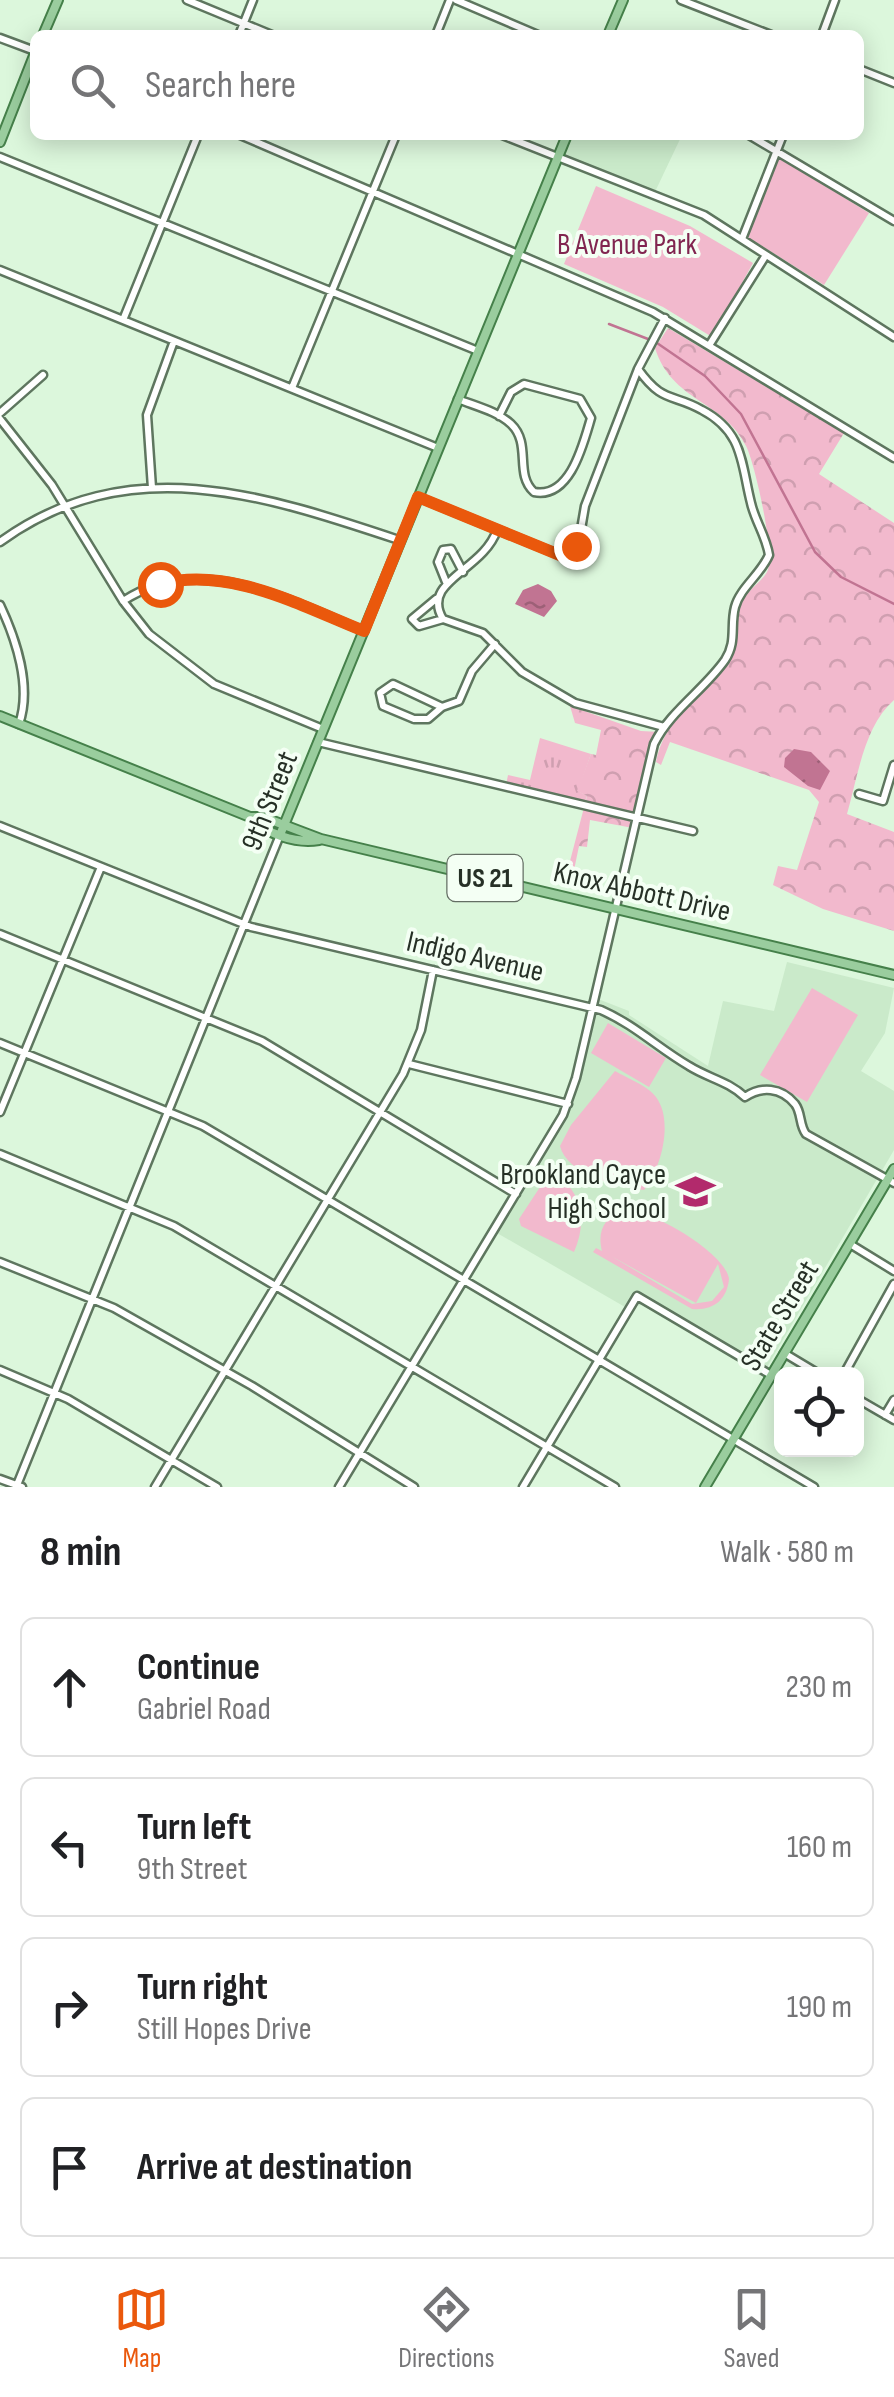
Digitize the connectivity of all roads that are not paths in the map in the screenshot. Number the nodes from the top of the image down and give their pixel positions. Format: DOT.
graph roads {
  1 [pos="58,0"];
  2 [pos="187,0"];
  3 [pos="253,0"];
  4 [pos="453,0"];
  5 [pos="622,0"];
  6 [pos="682,0"];
  7 [pos="835,0"];
  8 [pos="478,4"];
  9 [pos="244,23"];
  10 [pos="45,30"];
  11 [pos="241,30"];
  12 [pos="260,30"];
  13 [pos="438,30"];
  14 [pos="528,30"];
  15 [pos="610,30"];
  16 [pos="758,30"];
  17 [pos="824,30"];
  18 [pos="0,38"];
  19 [pos="30,50"];
  20 [pos="30,65"];
  21 [pos="864,71"];
  22 [pos="894,83"];
  23 [pos="196,140"];
  24 [pos="252,140"];
  25 [pos="394,140"];
  26 [pos="514,140"];
  27 [pos="564,140"];
  28 [pos="760,140"];
  29 [pos="781,140"];
  30 [pos="0,142"];
  31 [pos="778,149"];
  32 [pos="0,157"];
  33 [pos="555,158"];
  34 [pos="372,190"];
  35 [pos="894,222"];
  36 [pos="162,223"];
  37 [pos="742,240"];
  38 [pos="516,254"];
  39 [pos="766,255"];
  40 [pos="0,270"];
  41 [pos="330,292"];
  42 [pos="666,318"];
  43 [pos="123,320"];
  44 [pos="894,337"];
  45 [pos="174,341"];
  46 [pos="710,344"];
  47 [pos="478,351"];
  48 [pos="638,368"];
  49 [pos="43,375"];
  50 [pos="292,388"];
  51 [pos="458,399"];
  52 [pos="0,416"];
  53 [pos="499,416"];
  54 [pos="438,448"];
  55 [pos="894,458"];
  56 [pos="152,488"];
  57 [pos="418,497"];
  58 [pos="68,508"];
  59 [pos="496,530"];
  60 [pos="399,540"];
  61 [pos="0,542"];
  62 [pos="463,572"];
  63 [pos="446,582"];
  64 [pos="437,598"];
  65 [pos="123,601"];
  66 [pos="0,605"];
  67 [pos="443,619"];
  68 [pos="364,631"];
  69 [pos="495,644"];
  70 [pos="442,706"];
  71 [pos="0,716"];
  72 [pos="19,724"];
  73 [pos="664,727"];
  74 [pos="323,729"];
  75 [pos="318,742"];
  76 [pos="894,765"];
  77 [pos="859,794"];
  78 [pos="636,816"];
  79 [pos="250,817"];
  80 [pos="284,824"];
  81 [pos="0,826"];
  82 [pos="693,831"];
  83 [pos="280,834"];
  84 [pos="320,839"];
  85 [pos="101,866"];
  86 [pos="616,909"];
  87 [pos="244,924"];
  88 [pos="0,934"];
  89 [pos="63,960"];
  90 [pos="433,970"];
  91 [pos="894,975"];
  92 [pos="592,1007"];
  93 [pos="205,1018"];
  94 [pos="0,1043"];
  95 [pos="24,1053"];
  96 [pos="408,1064"];
  97 [pos="568,1104"];
  98 [pos="168,1110"];
  99 [pos="0,1112"];
  100 [pos="380,1112"];
  101 [pos="0,1154"];
  102 [pos="894,1169"];
  103 [pos="891,1181"];
  104 [pos="516,1194"];
  105 [pos="328,1199"];
  106 [pos="128,1206"];
  107 [pos="850,1244"];
  108 [pos="0,1262"];
  109 [pos="894,1271"];
  110 [pos="464,1280"];
  111 [pos="894,1284"];
  112 [pos="276,1287"];
  113 [pos="92,1298"];
  114 [pos="784,1353"];
  115 [pos="598,1360"];
  116 [pos="411,1367"];
  117 [pos="807,1367"];
  118 [pos="848,1367"];
  119 [pos="0,1370"];
  120 [pos="226,1372"];
  121 [pos="771,1375"];
  122 [pos="54,1392"];
  123 [pos="894,1400"];
  124 [pos="864,1402"];
  125 [pos="885,1414"];
  126 [pos="894,1420"];
  127 [pos="734,1438"];
  128 [pos="547,1447"];
  129 [pos="359,1454"];
  130 [pos="172,1460"];
  131 [pos="0,1479"];
  132 [pos="20,1486"];
  133 [pos="156,1487"];
  134 [pos="217,1487"];
  135 [pos="339,1487"];
  136 [pos="414,1487"];
  137 [pos="523,1487"];
  138 [pos="615,1487"];
  139 [pos="706,1487"];
  140 [pos="814,1487"];
  1 -- 10 [label="main road"];
  2 -- 9 [label="street"];
  3 -- 9 [label="street"];
  4 -- 8 [label="street"];
  4 -- 13 [label="street"];
  5 -- 15 [label="main road"];
  6 -- 16 [label="street"];
  7 -- 17 [label="street"];
  8 -- 14 [label="street"];
  9 -- 11 [label="street"];
  9 -- 12 [label="street"];
  18 -- 19 [label="street"];
  20 -- 30 [label="main road"];
  21 -- 22 [label="street"];
  23 -- 36 [label="street"];
  24 -- 34 [label="street"];
  25 -- 34 [label="street"];
  26 -- 33 [label="street"];
  27 -- 33 [label="main road, 9th Street"];
  28 -- 31 [label="street"];
  29 -- 31 [label="street"];
  31 -- 35 [label="street"];
  31 -- 37 [label="street"];
  32 -- 36 [label="street"];
  33 -- 37 [label="street"];
  33 -- 38 [label="main road, 9th Street"];
  34 -- 38 [label="street"];
  34 -- 41 [label="street"];
  36 -- 41 [label="street"];
  36 -- 43 [label="street"];
  37 -- 39 [label="street"];
  38 -- 42 [label="street"];
  38 -- 47 [label="main road, 9th Street"];
  39 -- 44 [label="street"];
  39 -- 46 [label="street"];
  40 -- 43 [label="street"];
  41 -- 47 [label="street"];
  41 -- 50 [label="street"];
  42 -- 46 [label="street"];
  42 -- 48 [label="street"];
  43 -- 45 [label="street"];
  45 -- 50 [label="street"];
  45 -- 56 [label="street"];
  46 -- 55 [label="street"];
  47 -- 51 [label="main road, 9th Street"];
  48 -- 59 [label="street"];
  48 -- 73 [label="street"];
  49 -- 52 [label="street"];
  50 -- 54 [label="street"];
  51 -- 53 [label="street"];
  51 -- 54 [label="main road, 9th Street"];
  52 -- 58 [label="street"];
  53 -- 53 [label="street"];
  54 -- 57 [label="main road, 9th Street"];
  56 -- 58 [label="street"];
  56 -- 60 [label="street"];
  57 -- 59 [label="street"];
  57 -- 60 [label="main road, 9th Street"];
  58 -- 61 [label="street"];
  58 -- 65 [label="street"];
  59 -- 62 [label="street"];
  60 -- 68 [label="main road, 9th Street"];
  62 -- 63 [label="street"];
  62 -- 63 [label="street"];
  63 -- 64 [label="street"];
  64 -- 67 [label="street"];
  64 -- 67 [label="street"];
  65 -- 68 [label="street"];
  65 -- 74 [label="street"];
  66 -- 72 [label="street"];
  67 -- 69 [label="street"];
  68 -- 74 [label="main road, 9th Street"];
  69 -- 70 [label="street"];
  69 -- 73 [label="street"];
  70 -- 70 [label="street"];
  71 -- 72 [label="main road, Knox Abbott Drive / US 21"];
  72 -- 79 [label="main road, Knox Abbott Drive / US 21"];
  73 -- 78 [label="street"];
  74 -- 75 [label="main road, 9th Street"];
  75 -- 78 [label="street"];
  75 -- 80 [label="main road, 9th Street"];
  76 -- 77 [label="street"];
  78 -- 82 [label="street"];
  78 -- 86 [label="street"];
  79 -- 80 [label="main road, Knox Abbott Drive / US 21"];
  79 -- 83 [label="main road, Knox Abbott Drive / US 21"];
  80 -- 83 [label="main road, 9th Street"];
  80 -- 84 [label="main road, Knox Abbott Drive / US 21"];
  81 -- 85 [label="street, Indigo Avenue"];
  83 -- 84 [label="main road, Knox Abbott Drive / US 21"];
  83 -- 87 [label="street, 9th Street"];
  84 -- 86 [label="main road, Knox Abbott Drive / US 21"];
  85 -- 87 [label="street, Indigo Avenue"];
  85 -- 89 [label="street"];
  86 -- 91 [label="main road, Knox Abbott Drive / US 21"];
  86 -- 92 [label="street"];
  87 -- 90 [label="street, Indigo Avenue"];
  87 -- 93 [label="street, 9th Street"];
  88 -- 89 [label="street"];
  89 -- 93 [label="street"];
  89 -- 95 [label="street"];
  90 -- 92 [label="street, Indigo Avenue"];
  90 -- 96 [label="street"];
  92 -- 97 [label="street"];
  92 -- 103 [label="street, Indigo Avenue"];
  93 -- 98 [label="street, 9th Street"];
  93 -- 100 [label="street"];
  94 -- 95 [label="street"];
  95 -- 98 [label="street"];
  95 -- 99 [label="street"];
  96 -- 97 [label="street"];
  96 -- 100 [label="street"];
  97 -- 104 [label="street"];
  98 -- 105 [label="street"];
  98 -- 106 [label="street, 9th Street"];
  100 -- 104 [label="street"];
  100 -- 105 [label="street"];
  101 -- 106 [label="street"];
  102 -- 103 [label="main road, State Street"];
  103 -- 107 [label="main road, State Street"];
  104 -- 110 [label="street"];
  105 -- 110 [label="street"];
  105 -- 112 [label="street"];
  106 -- 112 [label="street"];
  106 -- 113 [label="street, 9th Street"];
  107 -- 109 [label="street"];
  107 -- 114 [label="main road, State Street"];
  108 -- 113 [label="street"];
  110 -- 115 [label="street"];
  110 -- 116 [label="street"];
  111 -- 118 [label="street"];
  112 -- 116 [label="street"];
  112 -- 120 [label="street"];
  113 -- 120 [label="street"];
  113 -- 122 [label="street, 9th Street"];
  114 -- 117 [label="street"];
  114 -- 121 [label="main road, State Street"];
  115 -- 121 [label="street"];
  115 -- 127 [label="street"];
  115 -- 128 [label="street"];
  116 -- 128 [label="street"];
  116 -- 129 [label="street"];
  119 -- 122 [label="street"];
  120 -- 129 [label="street"];
  120 -- 130 [label="street"];
  121 -- 127 [label="main road, State Street"];
  122 -- 130 [label="street"];
  122 -- 132 [label="street, 9th Street"];
  123 -- 125 [label="street"];
  124 -- 125 [label="street"];
  125 -- 126 [label="street"];
  127 -- 139 [label="main road, State Street"];
  127 -- 140 [label="street"];
  128 -- 137 [label="street"];
  128 -- 138 [label="street"];
  129 -- 135 [label="street"];
  129 -- 136 [label="street"];
  130 -- 133 [label="street"];
  130 -- 134 [label="street"];
  131 -- 132 [label="street"];
}
